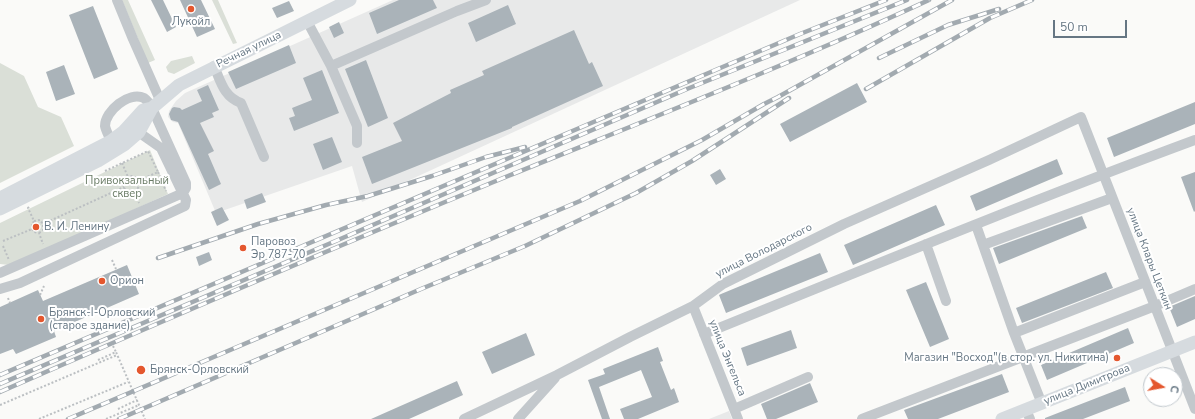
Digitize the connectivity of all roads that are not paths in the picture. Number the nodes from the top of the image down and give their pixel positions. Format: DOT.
graph roads {
  1 [pos="117,0"];
  2 [pos="350,0"];
  3 [pos="486,0"];
  4 [pos="307,21"];
  5 [pos="214,66"];
  6 [pos="331,66"];
  7 [pos="156,104"];
  8 [pos="1081,117"];
  9 [pos="134,129"];
  10 [pos="1195,140"];
  11 [pos="111,141"];
  12 [pos="357,143"];
  13 [pos="264,157"];
  14 [pos="1103,174"];
  15 [pos="183,193"];
  16 [pos="0,198"];
  17 [pos="1112,198"];
  18 [pos="0,209"];
  19 [pos="976,225"];
  20 [pos="926,244"];
  21 [pos="982,245"];
  22 [pos="0,273"];
  23 [pos="1145,282"];
  24 [pos="0,289"];
  25 [pos="1195,289"];
  26 [pos="946,301"];
  27 [pos="693,306"];
  28 [pos="1155,306"];
  29 [pos="1014,333"];
  30 [pos="704,334"];
  31 [pos="1195,342"];
  32 [pos="1172,351"];
  33 [pos="1023,357"];
  34 [pos="557,375"];
  35 [pos="808,377"];
  36 [pos="1192,393"];
  37 [pos="1042,404"];
  38 [pos="1195,408"];
  39 [pos="736,414"];
  40 [pos="1028,414"];
  41 [pos="464,419"];
  42 [pos="518,419"];
  43 [pos="862,419"];
  44 [pos="1002,419"];
  1 -- 7 [label="street"];
  2 -- 4 [label="main road, Речная улица"];
  3 -- 6 [label="street"];
  4 -- 5 [label="main road, Речная улица"];
  4 -- 6 [label="street"];
  5 -- 7 [label="main road, Речная улица"];
  5 -- 13 [label="street"];
  6 -- 12 [label="street"];
  7 -- 9 [label="main road, Речная улица"];
  7 -- 11 [label="street"];
  7 -- 15 [label="street"];
  8 -- 14 [label="street, улица Клары Цеткин"];
  8 -- 27 [label="street, улица Володарского"];
  9 -- 11 [label="main road, Речная улица"];
  9 -- 15 [label="street"];
  9 -- 18 [label="main road, Речная улица"];
  10 -- 14 [label="street"];
  11 -- 16 [label="main road, Речная улица"];
  14 -- 17 [label="street, улица Клары Цеткин"];
  14 -- 19 [label="street"];
  15 -- 22 [label="street"];
  15 -- 24 [label="street"];
  17 -- 21 [label="street"];
  17 -- 23 [label="street, улица Клары Цеткин"];
  19 -- 20 [label="street"];
  19 -- 21 [label="street"];
  20 -- 26 [label="street"];
  20 -- 30 [label="street"];
  21 -- 29 [label="street"];
  23 -- 28 [label="street, улица Клары Цеткин"];
  23 -- 29 [label="street"];
  25 -- 28 [label="street"];
  27 -- 30 [label="street, улица Энгельса"];
  27 -- 34 [label="street, улица Володарского"];
  28 -- 32 [label="street, улица Клары Цеткин"];
  28 -- 33 [label="street"];
  29 -- 33 [label="street"];
  30 -- 39 [label="street, улица Энгельса"];
  31 -- 32 [label="main road, улица Димитрова"];
  32 -- 36 [label="street, улица Клары Цеткин"];
  32 -- 37 [label="main road, улица Димитрова"];
  33 -- 37 [label="street"];
  33 -- 43 [label="street"];
  34 -- 41 [label="street, улица Володарского"];
  34 -- 42 [label="street"];
  35 -- 39 [label="street"];
  36 -- 38 [label="street, улица Клары Цеткин"];
  37 -- 40 [label="main road, улица Димитрова"];
  40 -- 44 [label="main road, улица Димитрова"];
}
